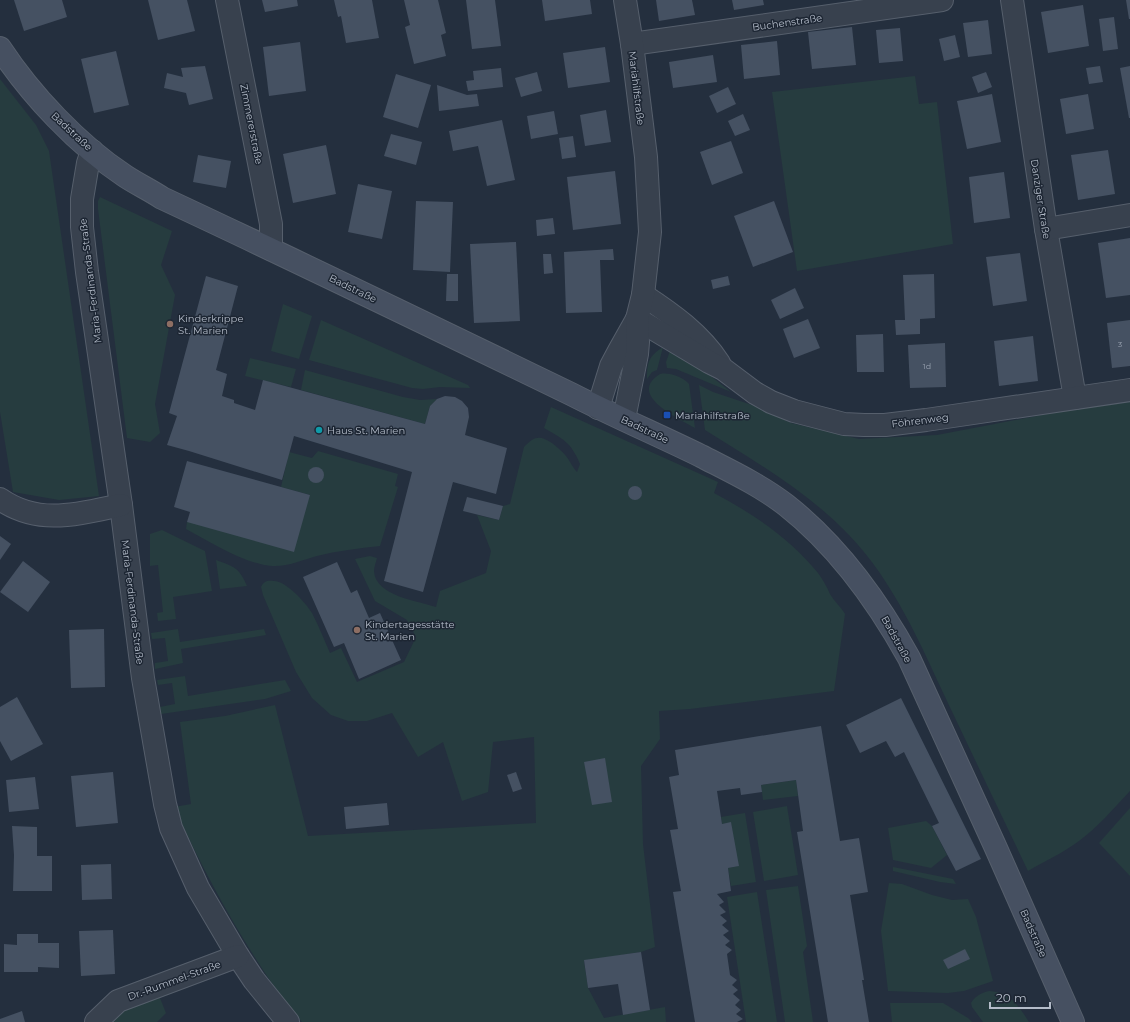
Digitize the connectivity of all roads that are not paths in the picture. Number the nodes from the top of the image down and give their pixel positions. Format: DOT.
graph roads {
  1 [pos="227,0"];
  2 [pos="625,0"];
  3 [pos="942,0"];
  4 [pos="1012,0"];
  5 [pos="632,44"];
  6 [pos="0,48"];
  7 [pos="92,151"];
  8 [pos="1130,215"];
  9 [pos="1046,229"];
  10 [pos="270,249"];
  11 [pos="643,295"];
  12 [pos="638,319"];
  13 [pos="723,368"];
  14 [pos="1130,390"];
  15 [pos="1075,398"];
  16 [pos="598,408"];
  17 [pos="624,419"];
  18 [pos="0,499"];
  19 [pos="121,505"];
  20 [pos="238,956"];
  21 [pos="96,1022"];
  22 [pos="288,1022"];
  23 [pos="1073,1022"];
  1 -- 10 [label="street, Zimmererstraße"];
  2 -- 5 [label="street, Mariahilfstraße"];
  3 -- 5 [label="street, Buchenstraße"];
  4 -- 9 [label="street, Danziger Straße"];
  5 -- 11 [label="street, Mariahilfstraße"];
  6 -- 7 [label="main road, Badstraße"];
  7 -- 10 [label="main road, Badstraße"];
  7 -- 19 [label="street, Maria-Ferdinanda-Straße"];
  8 -- 9 [label="street"];
  9 -- 15 [label="street, Danziger Straße"];
  10 -- 16 [label="main road, Badstraße"];
  11 -- 12 [label="street, Mariahilfstraße"];
  11 -- 13 [label="street, Föhrenweg"];
  12 -- 13 [label="street, Föhrenweg"];
  12 -- 16 [label="street, Mariahilfstraße"];
  12 -- 17 [label="street, Mariahilfstraße"];
  13 -- 15 [label="street, Föhrenweg"];
  14 -- 15 [label="street, Föhrenweg"];
  16 -- 17 [label="main road, Badstraße"];
  17 -- 23 [label="main road, Badstraße"];
  18 -- 19 [label="street"];
  19 -- 20 [label="street, Maria-Ferdinanda-Straße"];
  20 -- 21 [label="street, Dr.-Rummel-Straße"];
  20 -- 22 [label="street, Maria-Ferdinanda-Straße"];
}
